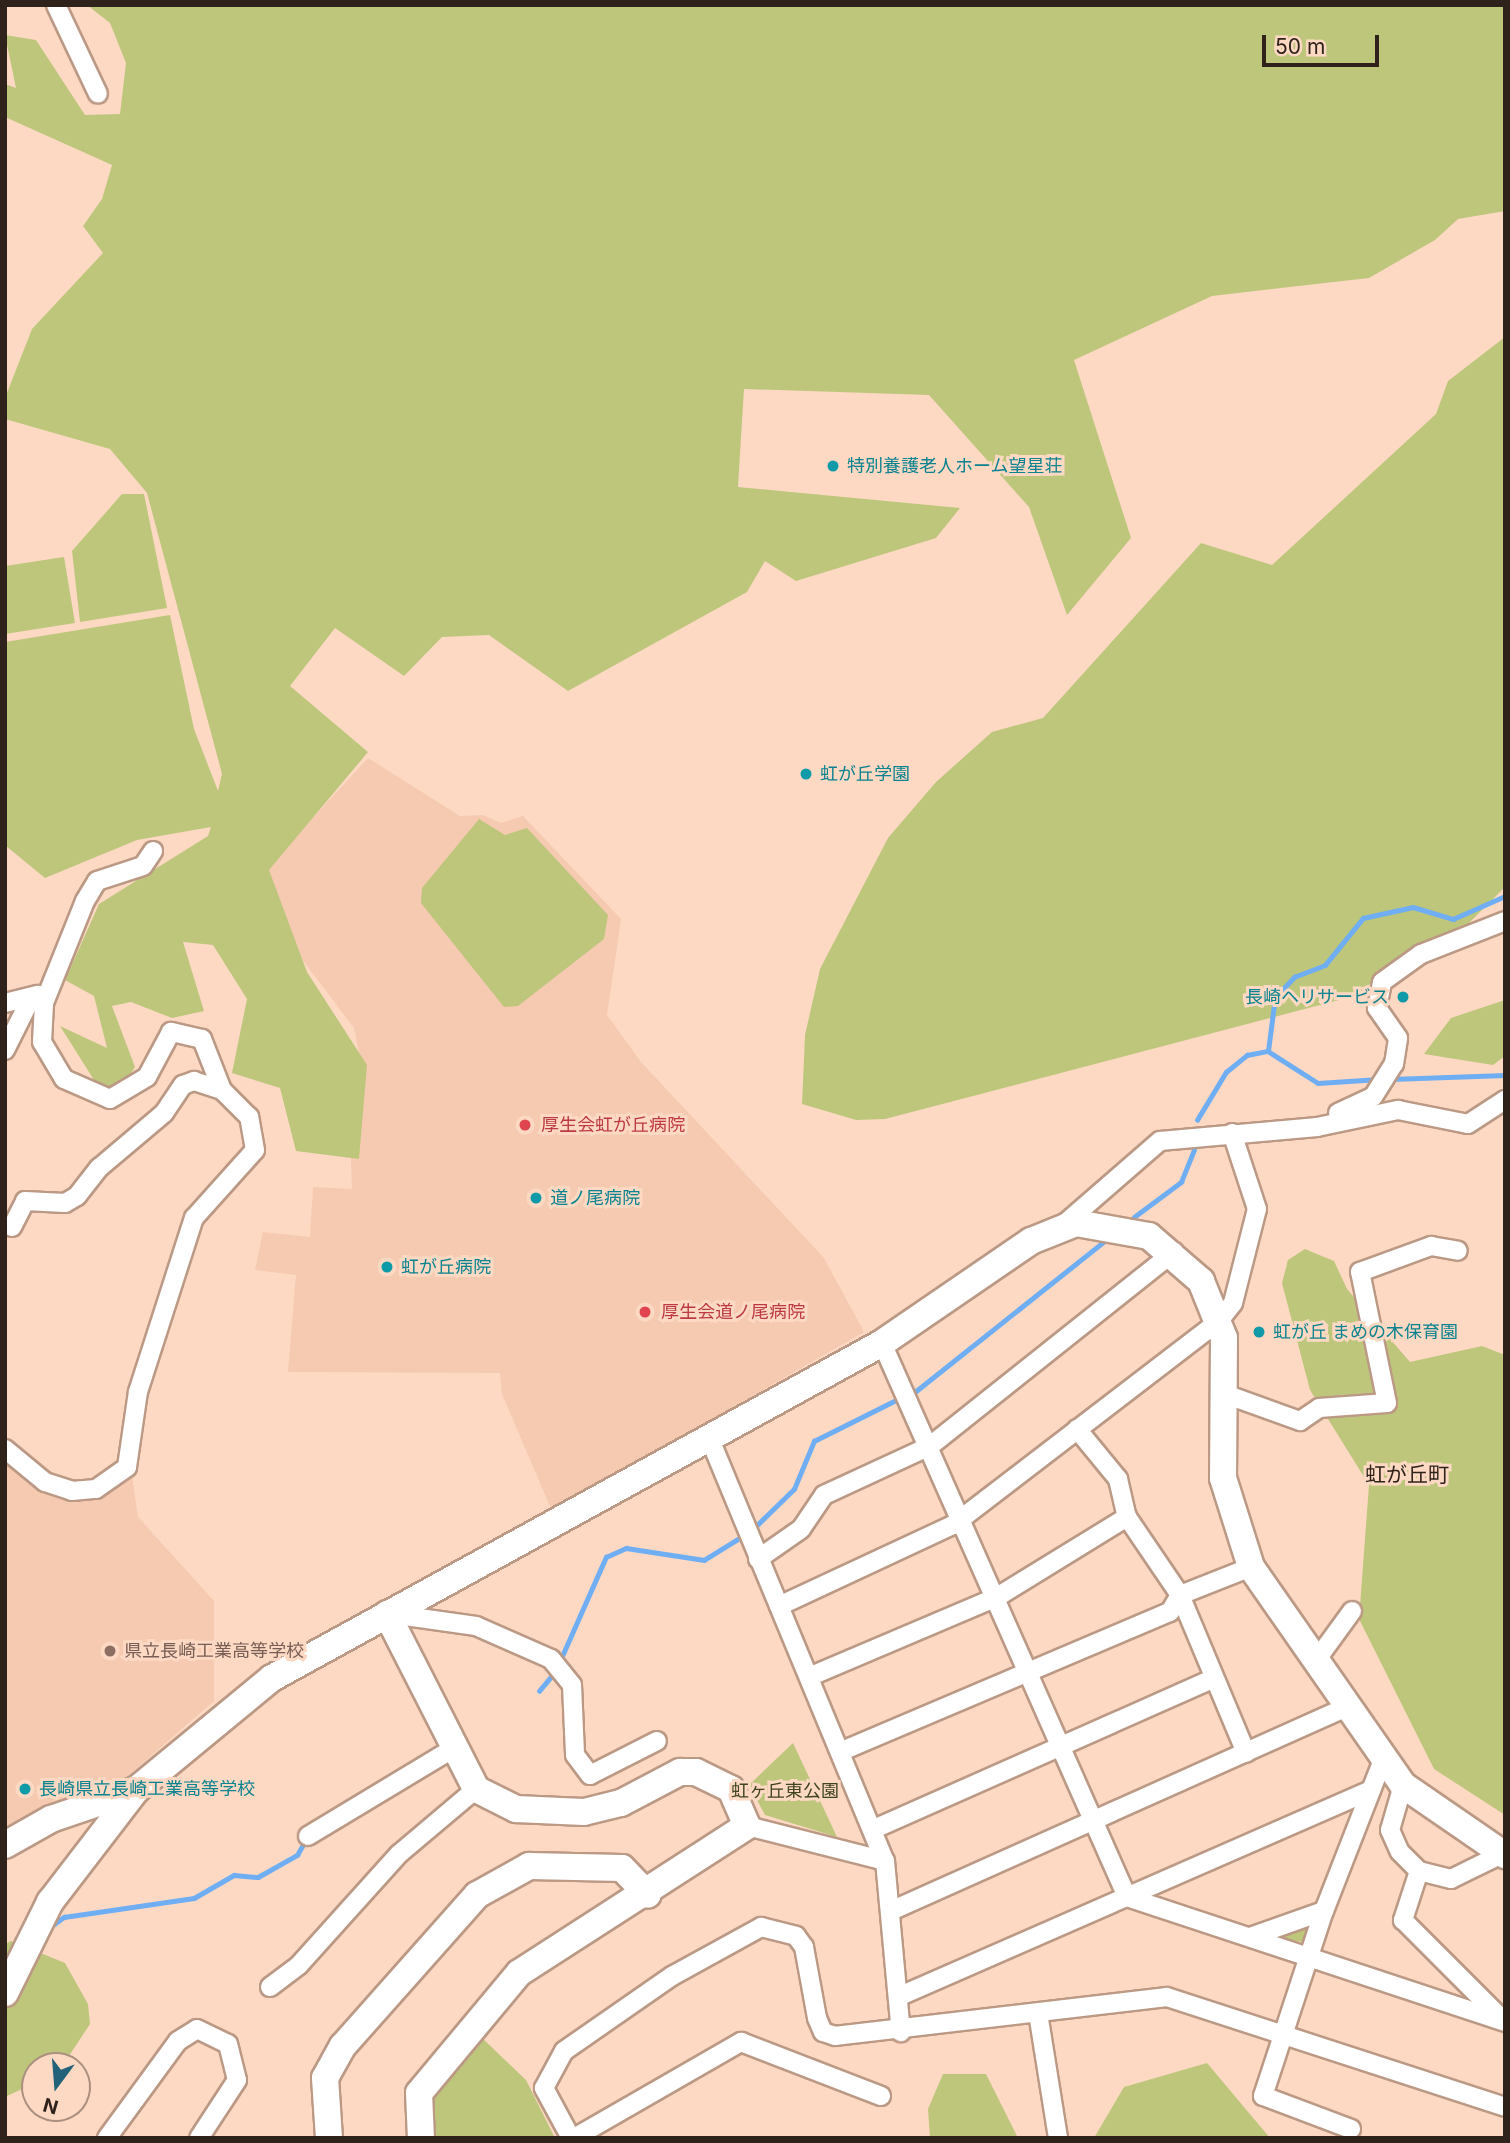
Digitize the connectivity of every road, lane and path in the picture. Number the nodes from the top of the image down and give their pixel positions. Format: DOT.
graph roads {
  1 [pos="56,5"];
  2 [pos="98,94"];
  3 [pos="153,851"];
  4 [pos="1505,921"];
  5 [pos="50,988"];
  6 [pos="29,1002"];
  7 [pos="5,1003"];
  8 [pos="5,1050"];
  9 [pos="222,1090"];
  10 [pos="1505,1100"];
  11 [pos="1317,1127"];
  12 [pos="1233,1133"];
  13 [pos="12,1227"];
  14 [pos="1061,1227"];
  15 [pos="1458,1251"];
  16 [pos="1174,1252"];
  17 [pos="1219,1321"];
  18 [pos="882,1343"];
  19 [pos="1225,1395"];
  20 [pos="1077,1429"];
  21 [pos="709,1437"];
  22 [pos="930,1446"];
  23 [pos="5,1449"];
  24 [pos="963,1517"];
  25 [pos="1127,1517"];
  26 [pos="755,1551"];
  27 [pos="1251,1567"];
  28 [pos="1180,1595"];
  29 [pos="997,1597"];
  30 [pos="779,1606"];
  31 [pos="1352,1611"];
  32 [pos="387,1614"];
  33 [pos="1315,1662"];
  34 [pos="1028,1673"];
  35 [pos="811,1676"];
  36 [pos="1212,1679"];
  37 [pos="1344,1708"];
  38 [pos="657,1741"];
  39 [pos="1057,1745"];
  40 [pos="457,1746"];
  41 [pos="842,1751"];
  42 [pos="1246,1753"];
  43 [pos="1383,1760"];
  44 [pos="1403,1785"];
  45 [pos="475,1789"];
  46 [pos="136,1790"];
  47 [pos="1371,1790"];
  48 [pos="1090,1822"];
  49 [pos="747,1826"];
  50 [pos="874,1829"];
  51 [pos="307,1836"];
  52 [pos="5,1845"];
  53 [pos="1504,1855"];
  54 [pos="885,1861"];
  55 [pos="1419,1871"];
  56 [pos="648,1895"];
  57 [pos="1127,1897"];
  58 [pos="893,1910"];
  59 [pos="1324,1911"];
  60 [pos="1250,1937"];
  61 [pos="1309,1956"];
  62 [pos="270,1987"];
  63 [pos="6,1992"];
  64 [pos="900,1996"];
  65 [pos="1038,2013"];
  66 [pos="1501,2018"];
  67 [pos="901,2032"];
  68 [pos="1285,2033"];
  69 [pos="881,2096"];
  70 [pos="1505,2107"];
  71 [pos="1350,2130"];
  72 [pos="107,2138"];
  73 [pos="199,2138"];
  74 [pos="329,2138"];
  75 [pos="421,2138"];
  76 [pos="572,2138"];
  77 [pos="1058,2138"];
  1 -- 2 [label="street"];
  3 -- 5 [label="street"];
  4 -- 11 [label="street"];
  5 -- 6 [label="street"];
  5 -- 9 [label="street"];
  6 -- 7 [label="street"];
  6 -- 8 [label="street"];
  9 -- 13 [label="street"];
  9 -- 23 [label="street"];
  10 -- 11 [label="street"];
  11 -- 12 [label="street"];
  12 -- 14 [label="street"];
  12 -- 17 [label="street"];
  14 -- 16 [label="street"];
  14 -- 18 [label="street"];
  15 -- 19 [label="street"];
  16 -- 17 [label="street"];
  16 -- 22 [label="street"];
  17 -- 19 [label="street"];
  17 -- 20 [label="street"];
  18 -- 21 [label="street"];
  18 -- 22 [label="street"];
  19 -- 27 [label="street"];
  20 -- 24 [label="street"];
  20 -- 25 [label="street"];
  21 -- 26 [label="street"];
  21 -- 32 [label="street"];
  22 -- 24 [label="street"];
  22 -- 26 [label="street"];
  24 -- 29 [label="street"];
  24 -- 30 [label="street"];
  25 -- 28 [label="street"];
  25 -- 29 [label="street"];
  26 -- 30 [label="street"];
  27 -- 28 [label="street"];
  27 -- 33 [label="street"];
  28 -- 34 [label="street"];
  28 -- 36 [label="street"];
  29 -- 34 [label="street"];
  29 -- 35 [label="street"];
  30 -- 35 [label="street"];
  31 -- 33 [label="street"];
  32 -- 38 [label="street"];
  32 -- 40 [label="street"];
  32 -- 46 [label="street"];
  33 -- 37 [label="street"];
  34 -- 39 [label="street"];
  34 -- 41 [label="street"];
  35 -- 41 [label="street"];
  36 -- 39 [label="street"];
  36 -- 42 [label="street"];
  37 -- 42 [label="street"];
  37 -- 43 [label="street"];
  39 -- 48 [label="street"];
  39 -- 50 [label="street"];
  40 -- 45 [label="street"];
  40 -- 51 [label="street"];
  41 -- 50 [label="street"];
  42 -- 48 [label="street"];
  43 -- 44 [label="street"];
  43 -- 47 [label="street"];
  44 -- 53 [label="street"];
  44 -- 55 [label="street"];
  45 -- 49 [label="street"];
  45 -- 62 [label="street"];
  46 -- 52 [label="street"];
  46 -- 63 [label="street"];
  47 -- 57 [label="street"];
  47 -- 59 [label="street"];
  48 -- 57 [label="street"];
  48 -- 58 [label="street"];
  49 -- 54 [label="street"];
  49 -- 56 [label="street"];
  50 -- 54 [label="street"];
  53 -- 55 [label="street"];
  54 -- 58 [label="street"];
  55 -- 66 [label="street"];
  56 -- 74 [label="street"];
  56 -- 75 [label="street"];
  57 -- 60 [label="street"];
  57 -- 64 [label="street"];
  58 -- 64 [label="street"];
  59 -- 60 [label="street"];
  59 -- 61 [label="street"];
  60 -- 61 [label="street"];
  61 -- 66 [label="street"];
  61 -- 68 [label="street"];
  64 -- 67 [label="street"];
  65 -- 67 [label="street"];
  65 -- 68 [label="street"];
  65 -- 77 [label="street"];
  67 -- 76 [label="street"];
  68 -- 70 [label="street"];
  68 -- 71 [label="street"];
  69 -- 76 [label="street"];
  72 -- 73 [label="street"];
}
